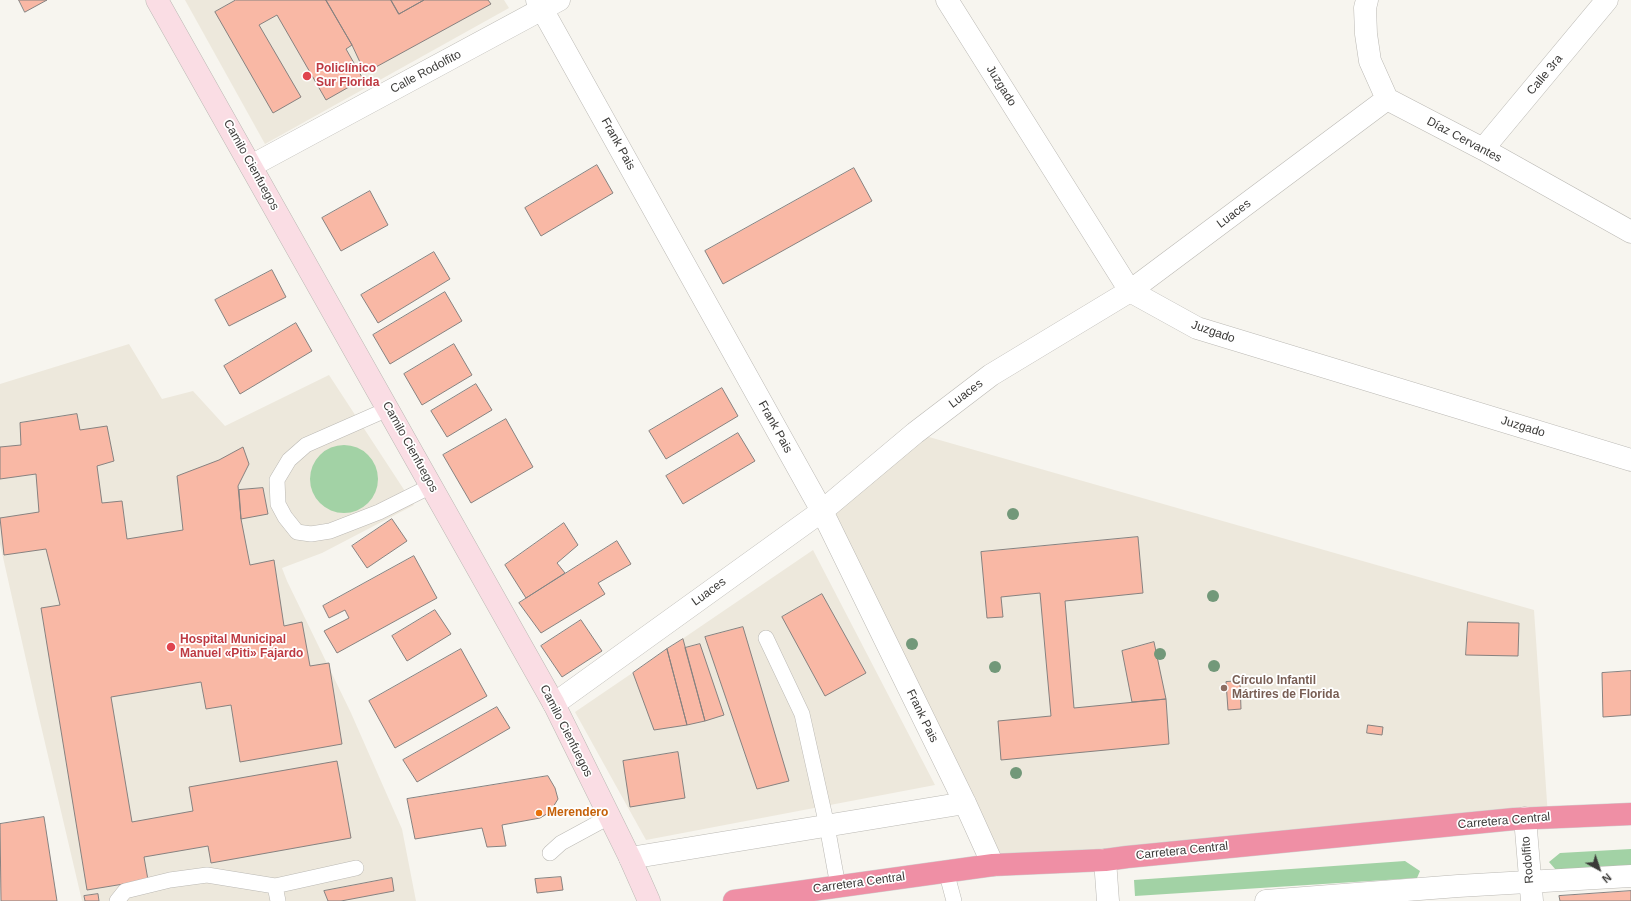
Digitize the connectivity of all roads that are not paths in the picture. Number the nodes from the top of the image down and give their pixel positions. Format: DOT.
graph roads {
  1 [pos="157,0"];
  2 [pos="947,0"];
  3 [pos="1367,0"];
  4 [pos="1607,0"];
  5 [pos="546,3"];
  6 [pos="1387,99"];
  7 [pos="1483,149"];
  8 [pos="251,166"];
  9 [pos="1631,232"];
  10 [pos="1130,292"];
  11 [pos="388,409"];
  12 [pos="1631,460"];
  13 [pos="431,486"];
  14 [pos="822,511"];
  15 [pos="766,638"];
  16 [pos="554,704"];
  17 [pos="965,803"];
  18 [pos="1631,814"];
  19 [pos="609,817"];
  20 [pos="1524,818"];
  21 [pos="828,826"];
  22 [pos="550,853"];
  23 [pos="630,858"];
  24 [pos="1105,860"];
  25 [pos="993,865"];
  26 [pos="356,868"];
  27 [pos="946,871"];
  28 [pos="1631,876"];
  29 [pos="275,886"];
  30 [pos="838,886"];
  31 [pos="1531,892"];
  32 [pos="117,901"];
  33 [pos="278,901"];
  34 [pos="649,901"];
  35 [pos="734,901"];
  36 [pos="954,901"];
  37 [pos="1108,901"];
  38 [pos="1266,901"];
  1 -- 8 [label="street, Camilo Cienfuegos"];
  2 -- 10 [label="street, Juzgado"];
  3 -- 6 [label="street"];
  4 -- 7 [label="street, Calle 3ra"];
  5 -- 8 [label="street, Calle Rodolfito"];
  5 -- 14 [label="street, Frank Pais"];
  6 -- 7 [label="street, Díaz Cervantes"];
  6 -- 10 [label="street, Luaces"];
  7 -- 9 [label="street, Díaz Cervantes"];
  8 -- 11 [label="street, Camilo Cienfuegos"];
  10 -- 12 [label="street, Juzgado"];
  10 -- 14 [label="street, Luaces"];
  11 -- 13 [label="street, Camilo Cienfuegos"];
  11 -- 13 [label="lane"];
  13 -- 16 [label="street, Camilo Cienfuegos"];
  14 -- 16 [label="street, Luaces"];
  14 -- 17 [label="street, Frank Pais"];
  15 -- 21 [label="lane"];
  16 -- 19 [label="street, Camilo Cienfuegos"];
  17 -- 21 [label="street"];
  17 -- 25 [label="street, Frank Pais"];
  18 -- 20 [label="highway, Carretera Central"];
  19 -- 22 [label="lane"];
  19 -- 23 [label="street, Camilo Cienfuegos"];
  20 -- 24 [label="highway, Carretera Central"];
  20 -- 31 [label="street, Rodolfito"];
  21 -- 23 [label="street"];
  21 -- 30 [label="lane"];
  23 -- 34 [label="street, Camilo Cienfuegos"];
  24 -- 25 [label="highway, Carretera Central"];
  24 -- 37 [label="street"];
  25 -- 27 [label="highway, Carretera Central"];
  26 -- 29 [label="lane"];
  27 -- 30 [label="highway, Carretera Central"];
  27 -- 36 [label="lane"];
  28 -- 31 [label="street"];
  29 -- 32 [label="lane"];
  29 -- 33 [label="lane"];
  30 -- 35 [label="highway, Carretera Central"];
  31 -- 38 [label="street"];
}
